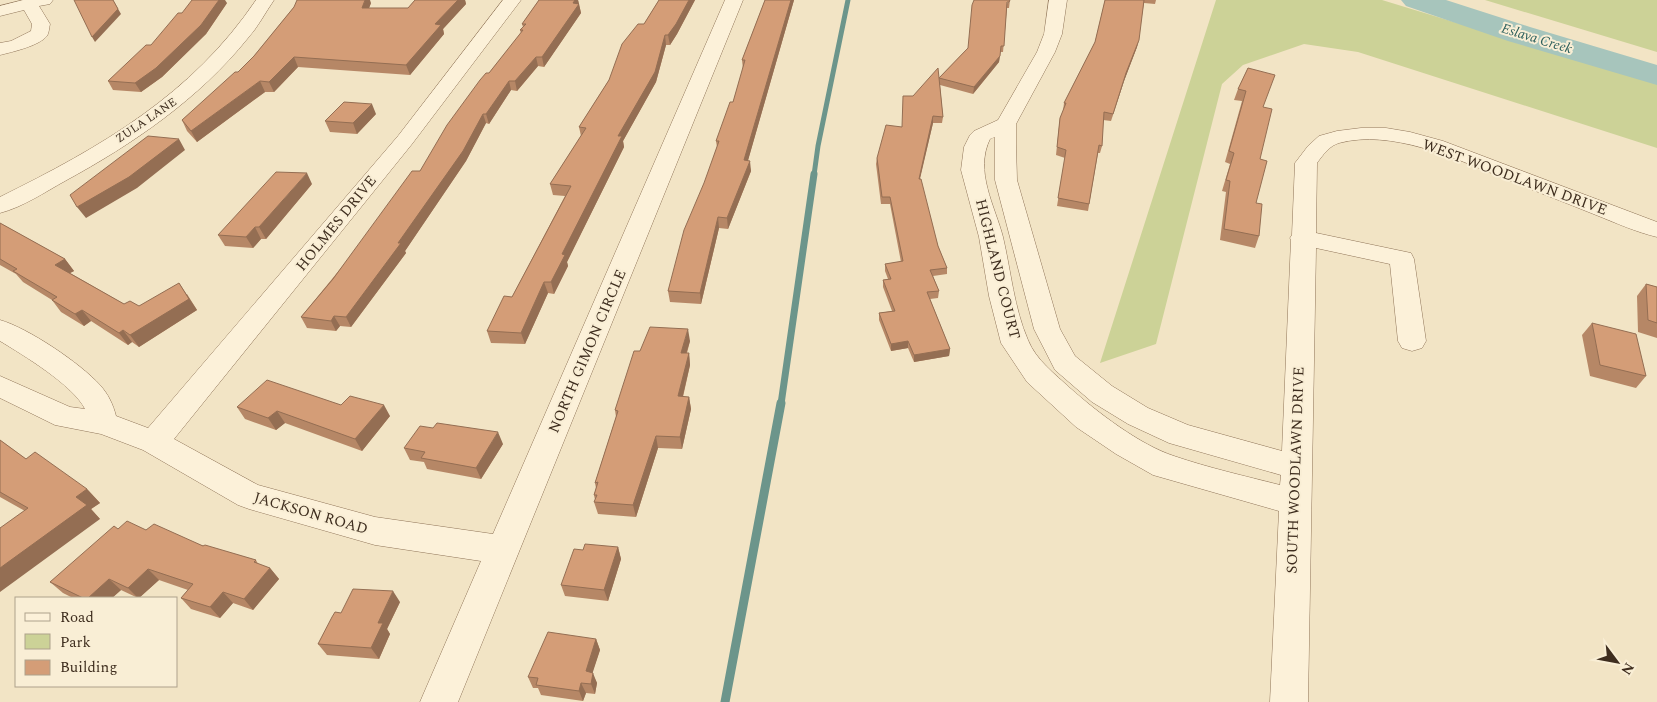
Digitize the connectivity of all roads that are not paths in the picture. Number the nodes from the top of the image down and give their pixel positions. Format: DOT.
graph roads {
  1 [pos="264,0"];
  2 [pos="512,0"];
  3 [pos="734,0"];
  4 [pos="1058,0"];
  5 [pos="36,2"];
  6 [pos="0,11"];
  7 [pos="0,49"];
  8 [pos="1006,124"];
  9 [pos="0,206"];
  10 [pos="1657,230"];
  11 [pos="1302,238"];
  12 [pos="0,329"];
  13 [pos="1412,341"];
  14 [pos="0,386"];
  15 [pos="104,423"];
  16 [pos="154,442"];
  17 [pos="1296,467"];
  18 [pos="1294,502"];
  19 [pos="504,550"];
  20 [pos="439,702"];
  21 [pos="1289,702"];
  1 -- 9 [label="street, ZULA LANE"];
  2 -- 16 [label="street, HOLMES DRIVE"];
  3 -- 19 [label="street, NORTH GIMON CIRCLE"];
  4 -- 8 [label="street, HIGHLAND COURT"];
  5 -- 6 [label="street"];
  5 -- 7 [label="street"];
  8 -- 17 [label="street, HIGHLAND COURT"];
  8 -- 18 [label="street, HIGHLAND COURT"];
  10 -- 11 [label="street, WEST WOODLAWN DRIVE"];
  11 -- 13 [label="street"];
  11 -- 17 [label="street, SOUTH WOODLAWN DRIVE"];
  12 -- 15 [label="street"];
  14 -- 15 [label="street, JACKSON ROAD"];
  15 -- 16 [label="street, JACKSON ROAD"];
  16 -- 19 [label="street, JACKSON ROAD"];
  17 -- 18 [label="street, SOUTH WOODLAWN DRIVE"];
  18 -- 21 [label="street, SOUTH WOODLAWN DRIVE"];
  19 -- 20 [label="street, NORTH GIMON CIRCLE"];
}
